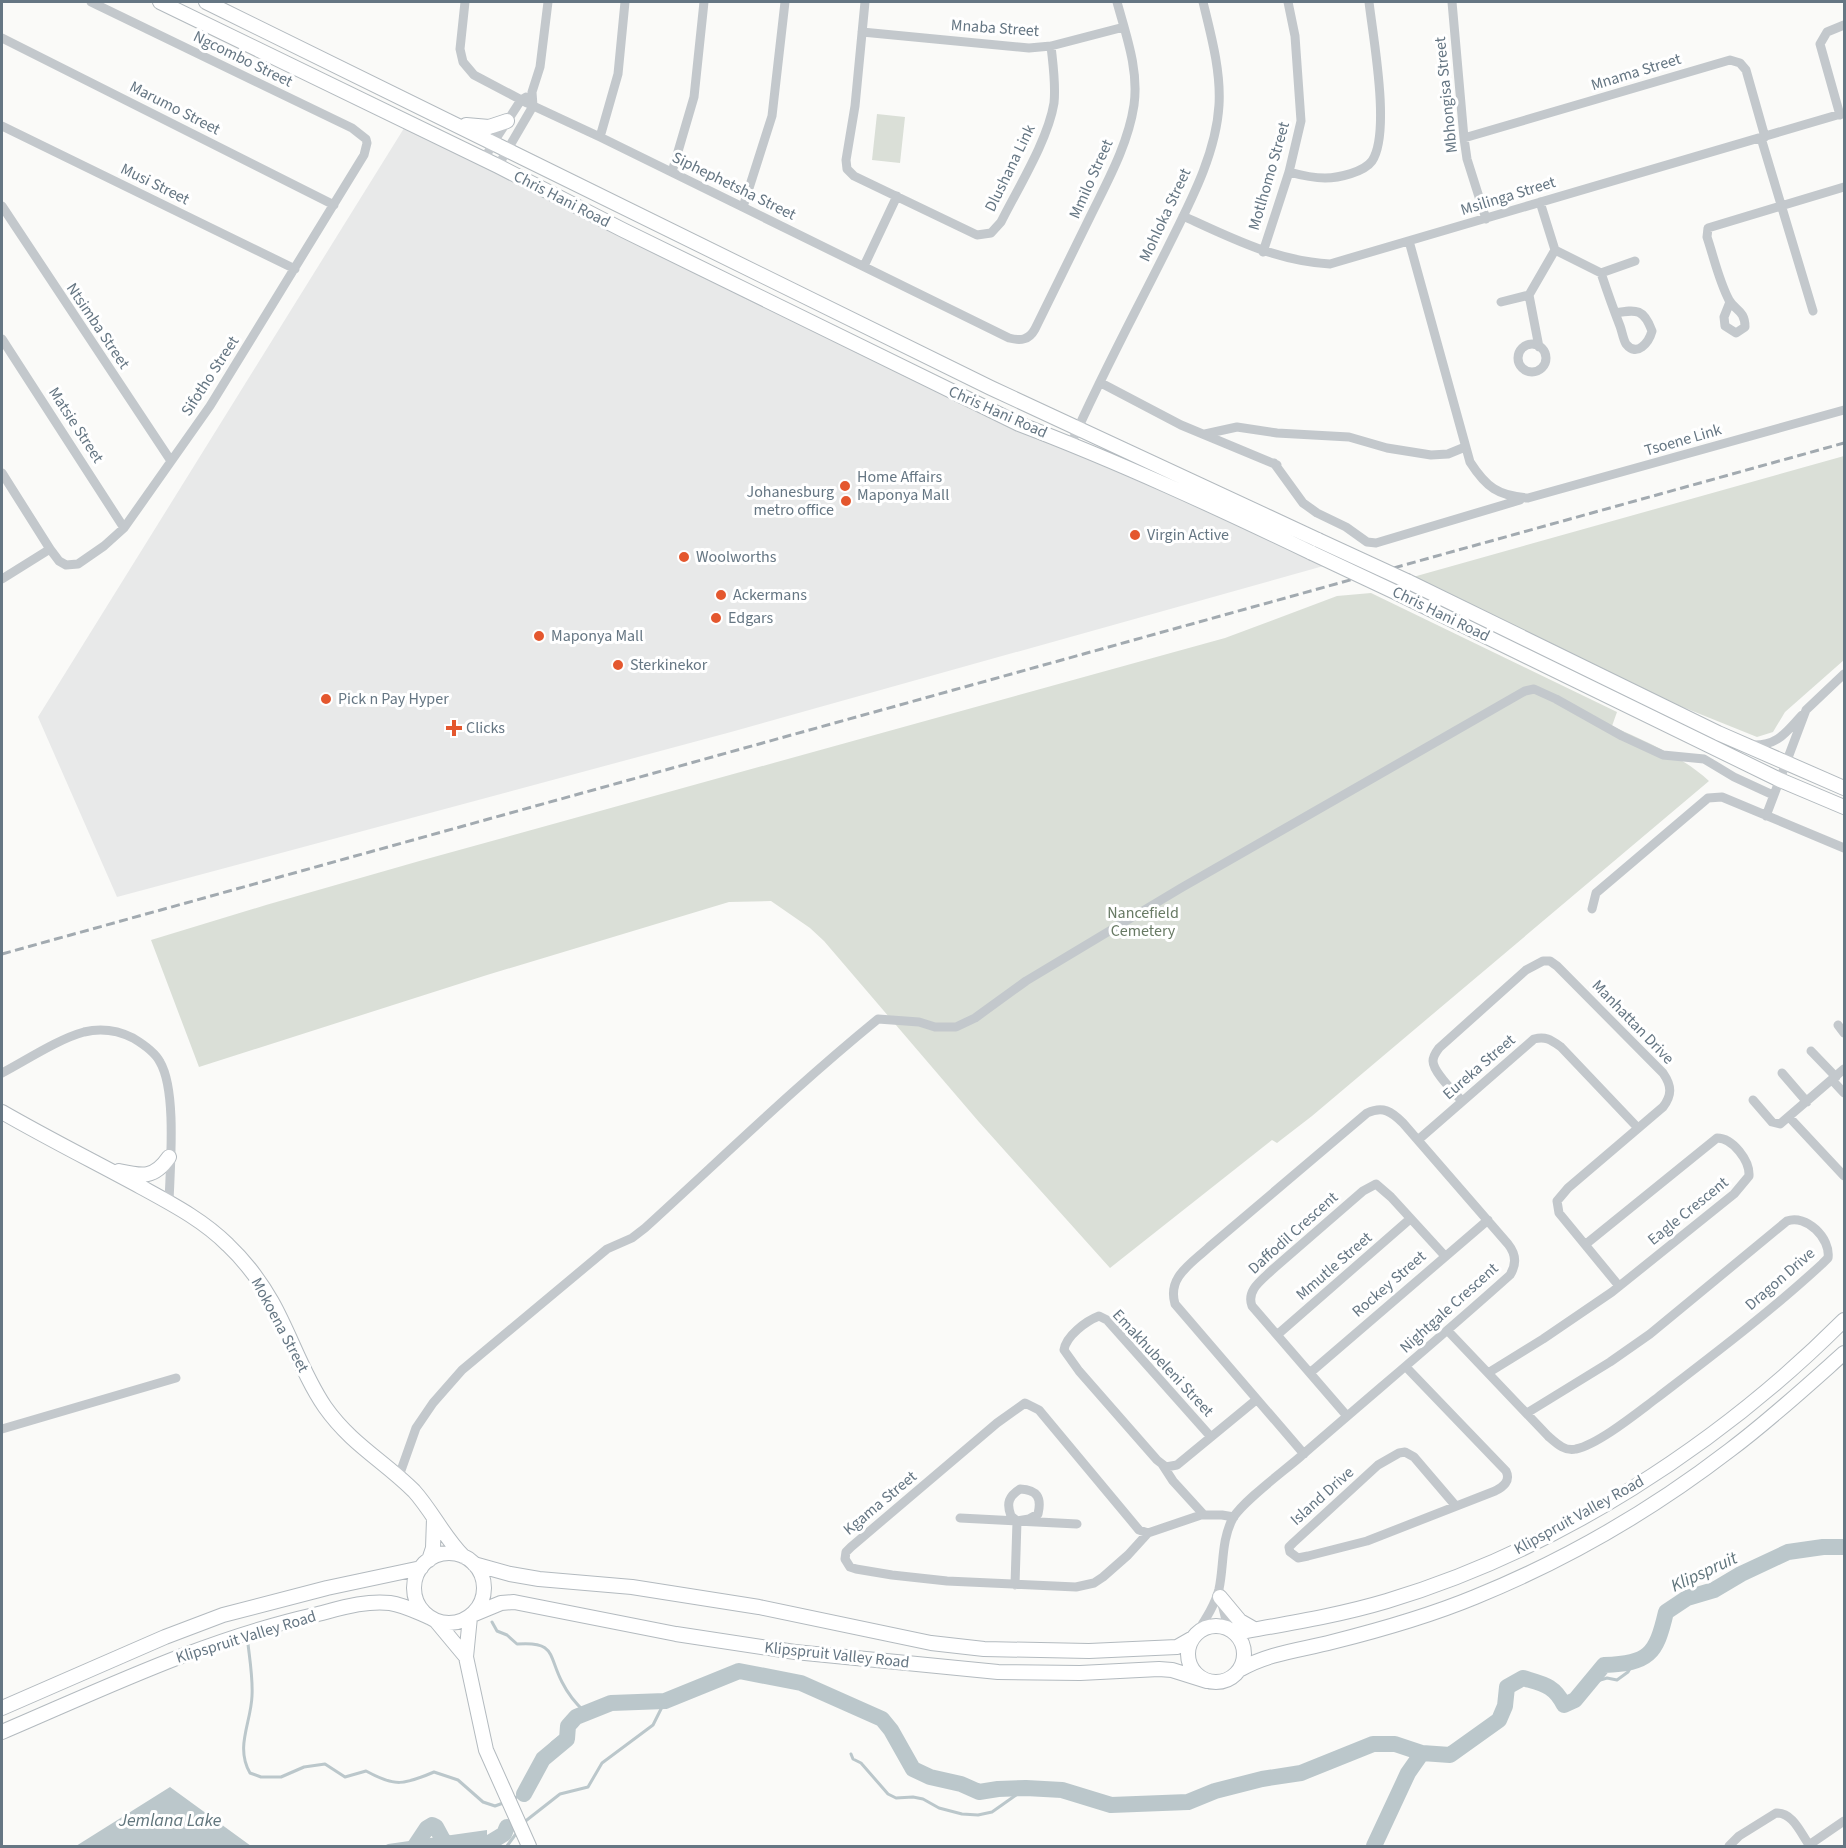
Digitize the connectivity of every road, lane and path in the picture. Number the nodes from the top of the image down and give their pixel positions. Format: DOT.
graph roads {
  1 [pos="91,2"];
  2 [pos="160,2"];
  3 [pos="206,2"];
  4 [pos="465,2"];
  5 [pos="548,2"];
  6 [pos="626,2"];
  7 [pos="704,2"];
  8 [pos="785,2"];
  9 [pos="865,2"];
  10 [pos="1117,2"];
  11 [pos="1206,2"];
  12 [pos="1288,2"];
  13 [pos="1369,2"];
  14 [pos="1452,2"];
  15 [pos="1845,25"];
  16 [pos="1124,27"];
  17 [pos="862,32"];
  18 [pos="2,38"];
  19 [pos="1051,46"];
  20 [pos="532,92"];
  21 [pos="522,100"];
  22 [pos="533,106"];
  23 [pos="1842,114"];
  24 [pos="507,121"];
  25 [pos="452,123"];
  26 [pos="2,126"];
  27 [pos="600,137"];
  28 [pos="1763,137"];
  29 [pos="1464,138"];
  30 [pos="493,143"];
  31 [pos="506,150"];
  32 [pos="364,155"];
  33 [pos="484,160"];
  34 [pos="498,166"];
  35 [pos="672,172"];
  36 [pos="1289,172"];
  37 [pos="1845,187"];
  38 [pos="897,196"];
  39 [pos="1540,202"];
  40 [pos="334,205"];
  41 [pos="2,206"];
  42 [pos="1781,206"];
  43 [pos="743,207"];
  44 [pos="1183,216"];
  45 [pos="1486,219"];
  46 [pos="1409,241"];
  47 [pos="1555,250"];
  48 [pos="1263,252"];
  49 [pos="1635,261"];
  50 [pos="864,266"];
  51 [pos="295,269"];
  52 [pos="1601,273"];
  53 [pos="1529,295"];
  54 [pos="1501,302"];
  55 [pos="1730,302"];
  56 [pos="1813,311"];
  57 [pos="1615,313"];
  58 [pos="1009,338"];
  59 [pos="2,339"];
  60 [pos="1539,347"];
  61 [pos="1101,383"];
  62 [pos="1845,410"];
  63 [pos="1079,428"];
  64 [pos="1205,434"];
  65 [pos="1071,444"];
  66 [pos="1465,447"];
  67 [pos="171,461"];
  68 [pos="3,478"];
  69 [pos="1528,498"];
  70 [pos="124,528"];
  71 [pos="50,549"];
  72 [pos="2,579"];
  73 [pos="1845,674"];
  74 [pos="1806,710"];
  75 [pos="1744,744"];
  76 [pos="1785,763"];
  77 [pos="1779,780"];
  78 [pos="1845,788"];
  79 [pos="1773,795"];
  80 [pos="1845,807"];
  81 [pos="1766,816"];
  82 [pos="1845,848"];
  83 [pos="1592,909"];
  84 [pos="1811,1050"];
  85 [pos="1845,1069"];
  86 [pos="2,1073"];
  87 [pos="1782,1073"];
  88 [pos="1834,1078"];
  89 [pos="1845,1094"];
  90 [pos="1753,1100"];
  91 [pos="1462,1101"];
  92 [pos="1807,1102"];
  93 [pos="2,1112"];
  94 [pos="1789,1117"];
  95 [pos="1638,1128"];
  96 [pos="1418,1140"];
  97 [pos="170,1157"];
  98 [pos="105,1168"];
  99 [pos="1845,1176"];
  100 [pos="169,1203"];
  101 [pos="1410,1219"];
  102 [pos="1488,1220"];
  103 [pos="1586,1244"];
  104 [pos="1444,1256"];
  105 [pos="1619,1286"];
  106 [pos="1845,1320"];
  107 [pos="1448,1331"];
  108 [pos="1277,1335"];
  109 [pos="1845,1353"];
  110 [pos="1406,1367"];
  111 [pos="1311,1372"];
  112 [pos="1488,1373"];
  113 [pos="176,1378"];
  114 [pos="1256,1400"];
  115 [pos="1527,1413"];
  116 [pos="1347,1416"];
  117 [pos="2,1429"];
  118 [pos="1210,1437"];
  119 [pos="1304,1454"];
  120 [pos="1161,1464"];
  121 [pos="399,1476"];
  122 [pos="1455,1505"];
  123 [pos="1204,1515"];
  124 [pos="1234,1517"];
  125 [pos="960,1518"];
  126 [pos="434,1520"];
  127 [pos="1017,1521"];
  128 [pos="1077,1524"];
  129 [pos="1148,1533"];
  130 [pos="469,1560"];
  131 [pos="425,1564"];
  132 [pos="1015,1585"];
  133 [pos="1220,1593"];
  134 [pos="471,1616"];
  135 [pos="433,1619"];
  136 [pos="1254,1629"];
  137 [pos="1231,1630"];
  138 [pos="1194,1636"];
  139 [pos="466,1657"];
  140 [pos="1241,1669"];
  141 [pos="1207,1681"];
  142 [pos="2,1708"];
  143 [pos="2,1732"];
  144 [pos="1845,1821"];
  145 [pos="529,1846"];
  146 [pos="1729,1846"];
  147 [pos="1809,1846"];
  1 -- 32 [label="street, Ngcombo Street"];
  2 -- 33 [label="main road, Chris Hani Road"];
  3 -- 25 [label="main road, Chris Hani Road"];
  4 -- 21 [label="street, Siphephetsha Street"];
  5 -- 20 [label="street"];
  6 -- 27 [label="street"];
  7 -- 35 [label="street"];
  8 -- 43 [label="street"];
  9 -- 17 [label="street, Dlushana Link"];
  10 -- 16 [label="street, Mmilo Street"];
  11 -- 44 [label="street, Mohloka Street"];
  12 -- 36 [label="street, Motlhomo Street"];
  13 -- 36 [label="street"];
  14 -- 29 [label="street, Mbhongisa Street"];
  15 -- 23 [label="street"];
  16 -- 19 [label="street, Mnaba Street"];
  16 -- 58 [label="street, Mmilo Street"];
  17 -- 19 [label="street, Mnaba Street"];
  17 -- 38 [label="street, Dlushana Link"];
  18 -- 40 [label="street, Marumo Street"];
  19 -- 38 [label="street, Dlushana Link"];
  20 -- 21 [label="street"];
  20 -- 22 [label="street"];
  21 -- 22 [label="street, Siphephetsha Street"];
  21 -- 24 [label="street"];
  22 -- 27 [label="street, Siphephetsha Street"];
  22 -- 31 [label="street"];
  23 -- 28 [label="street, Msilinga Street"];
  24 -- 25 [label="main road"];
  24 -- 30 [label="street"];
  25 -- 30 [label="main road, Chris Hani Road"];
  26 -- 51 [label="street, Musi Street"];
  27 -- 35 [label="street, Siphephetsha Street"];
  28 -- 29 [label="street, Mnama Street"];
  28 -- 39 [label="street, Msilinga Street"];
  28 -- 42 [label="street, Mnama Street"];
  29 -- 45 [label="street, Mbhongisa Street"];
  30 -- 31 [label="main road, Chris Hani Road"];
  30 -- 33 [label="street"];
  31 -- 34 [label="street"];
  31 -- 63 [label="main road, Chris Hani Road"];
  32 -- 40 [label="street, Sifotho Street"];
  33 -- 34 [label="main road, Chris Hani Road"];
  34 -- 65 [label="main road, Chris Hani Road"];
  35 -- 43 [label="street, Siphephetsha Street"];
  36 -- 48 [label="street, Motlhomo Street"];
  37 -- 42 [label="street"];
  38 -- 50 [label="street"];
  39 -- 45 [label="street, Msilinga Street"];
  39 -- 47 [label="street"];
  40 -- 51 [label="street, Sifotho Street"];
  41 -- 67 [label="street, Ntsimba Street"];
  42 -- 55 [label="street"];
  42 -- 56 [label="street, Mnama Street"];
  43 -- 50 [label="street, Siphephetsha Street"];
  44 -- 48 [label="street, Msilinga Street"];
  44 -- 61 [label="street, Mohloka Street"];
  45 -- 46 [label="street, Msilinga Street"];
  46 -- 48 [label="street, Msilinga Street"];
  46 -- 66 [label="street"];
  47 -- 52 [label="street"];
  47 -- 53 [label="street"];
  49 -- 52 [label="street"];
  50 -- 58 [label="street, Siphephetsha Street"];
  51 -- 67 [label="street, Sifotho Street"];
  52 -- 57 [label="street"];
  53 -- 54 [label="street"];
  53 -- 60 [label="street"];
  57 -- 57 [label="street"];
  59 -- 70 [label="street, Matsie Street"];
  61 -- 63 [label="street, Mohloka Street"];
  61 -- 64 [label="street"];
  62 -- 69 [label="street, Tsoene Link"];
  63 -- 65 [label="street, Mohloka Street"];
  63 -- 75 [label="main road, Chris Hani Road, bridge"];
  64 -- 66 [label="street"];
  64 -- 69 [label="street, Tsoene Link"];
  65 -- 77 [label="main road, Chris Hani Road, bridge"];
  66 -- 69 [label="street, Tsoene Link"];
  67 -- 70 [label="street, Sifotho Street"];
  68 -- 71 [label="street"];
  70 -- 71 [label="street, Sifotho Street"];
  71 -- 72 [label="street"];
  73 -- 74 [label="street"];
  74 -- 75 [label="street"];
  74 -- 76 [label="street"];
  75 -- 76 [label="main road, Chris Hani Road"];
  76 -- 77 [label="street"];
  76 -- 78 [label="main road, Chris Hani Road"];
  77 -- 79 [label="street"];
  77 -- 80 [label="main road, Chris Hani Road"];
  79 -- 81 [label="street"];
  79 -- 121 [label="street"];
  81 -- 82 [label="street"];
  81 -- 83 [label="street"];
  84 -- 88 [label="street"];
  85 -- 88 [label="street"];
  86 -- 97 [label="street"];
  87 -- 92 [label="street"];
  88 -- 89 [label="street"];
  88 -- 92 [label="street"];
  90 -- 94 [label="street"];
  91 -- 95 [label="street, Eureka Street"];
  91 -- 95 [label="street, Manhattan Drive"];
  91 -- 96 [label="street, Eureka Street"];
  92 -- 94 [label="street"];
  93 -- 98 [label="main road, Mokoena Street"];
  94 -- 99 [label="street"];
  95 -- 103 [label="street, Manhattan Drive"];
  96 -- 102 [label="street, Nightgale Crescent"];
  96 -- 114 [label="street, Nightgale Crescent"];
  97 -- 98 [label="main road"];
  97 -- 100 [label="street"];
  98 -- 100 [label="main road, Mokoena Street"];
  100 -- 121 [label="main road, Mokoena Street"];
  101 -- 104 [label="street, Daffodil Crescent"];
  101 -- 108 [label="street, Mmutle Street"];
  101 -- 108 [label="street, Daffodil Crescent"];
  102 -- 104 [label="street, Rockey Street"];
  102 -- 107 [label="street, Nightgale Crescent"];
  103 -- 105 [label="street, Manhattan Drive"];
  103 -- 105 [label="street, Eagle Crescent"];
  104 -- 111 [label="street, Rockey Street"];
  105 -- 112 [label="street, Eagle Crescent"];
  106 -- 136 [label="main road, Klipspruit Valley Road"];
  107 -- 110 [label="street, Nightgale Crescent"];
  107 -- 112 [label="street, Dragon Drive"];
  108 -- 111 [label="street, Daffodil Crescent"];
  109 -- 140 [label="main road, Klipspruit Valley Road"];
  110 -- 116 [label="street, Nightgale Crescent"];
  110 -- 122 [label="street, Island Drive"];
  111 -- 116 [label="street, Daffodil Crescent"];
  112 -- 115 [label="street, Dragon Drive"];
  113 -- 117 [label="street"];
  114 -- 118 [label="street, Emakhubeleni Street"];
  114 -- 119 [label="street, Nightgale Crescent"];
  115 -- 115 [label="street, Dragon Drive"];
  116 -- 119 [label="street, Nightgale Crescent"];
  118 -- 120 [label="street, Emakhubeleni Street"];
  118 -- 120 [label="street, Emakhubeleni Street"];
  119 -- 124 [label="street"];
  120 -- 123 [label="street"];
  121 -- 126 [label="main road, Mokoena Street"];
  122 -- 122 [label="street, Island Drive"];
  123 -- 124 [label="street, Kgama Street"];
  123 -- 129 [label="street, Kgama Street"];
  124 -- 133 [label="street"];
  125 -- 127 [label="street"];
  126 -- 130 [label="main road, Mokoena Street"];
  126 -- 131 [label="main road"];
  127 -- 128 [label="street"];
  127 -- 132 [label="street"];
  129 -- 132 [label="street, Kgama Street"];
  129 -- 132 [label="street, Kgama Street"];
  130 -- 131 [label="main road"];
  130 -- 134 [label="main road"];
  130 -- 138 [label="main road, Klipspruit Valley Road"];
  131 -- 135 [label="main road"];
  131 -- 142 [label="main road, Klipspruit Valley Road"];
  133 -- 136 [label="main road"];
  133 -- 137 [label="street"];
  133 -- 138 [label="street"];
  134 -- 135 [label="main road"];
  134 -- 139 [label="main road"];
  134 -- 141 [label="main road, Klipspruit Valley Road"];
  135 -- 139 [label="main road"];
  135 -- 143 [label="main road, Klipspruit Valley Road"];
  136 -- 137 [label="main road, Klipspruit Valley Road"];
  137 -- 138 [label="main road"];
  137 -- 140 [label="main road"];
  138 -- 141 [label="main road"];
  139 -- 145 [label="main road"];
  140 -- 141 [label="main road"];
  144 -- 147 [label="street"];
  146 -- 147 [label="street"];
}
